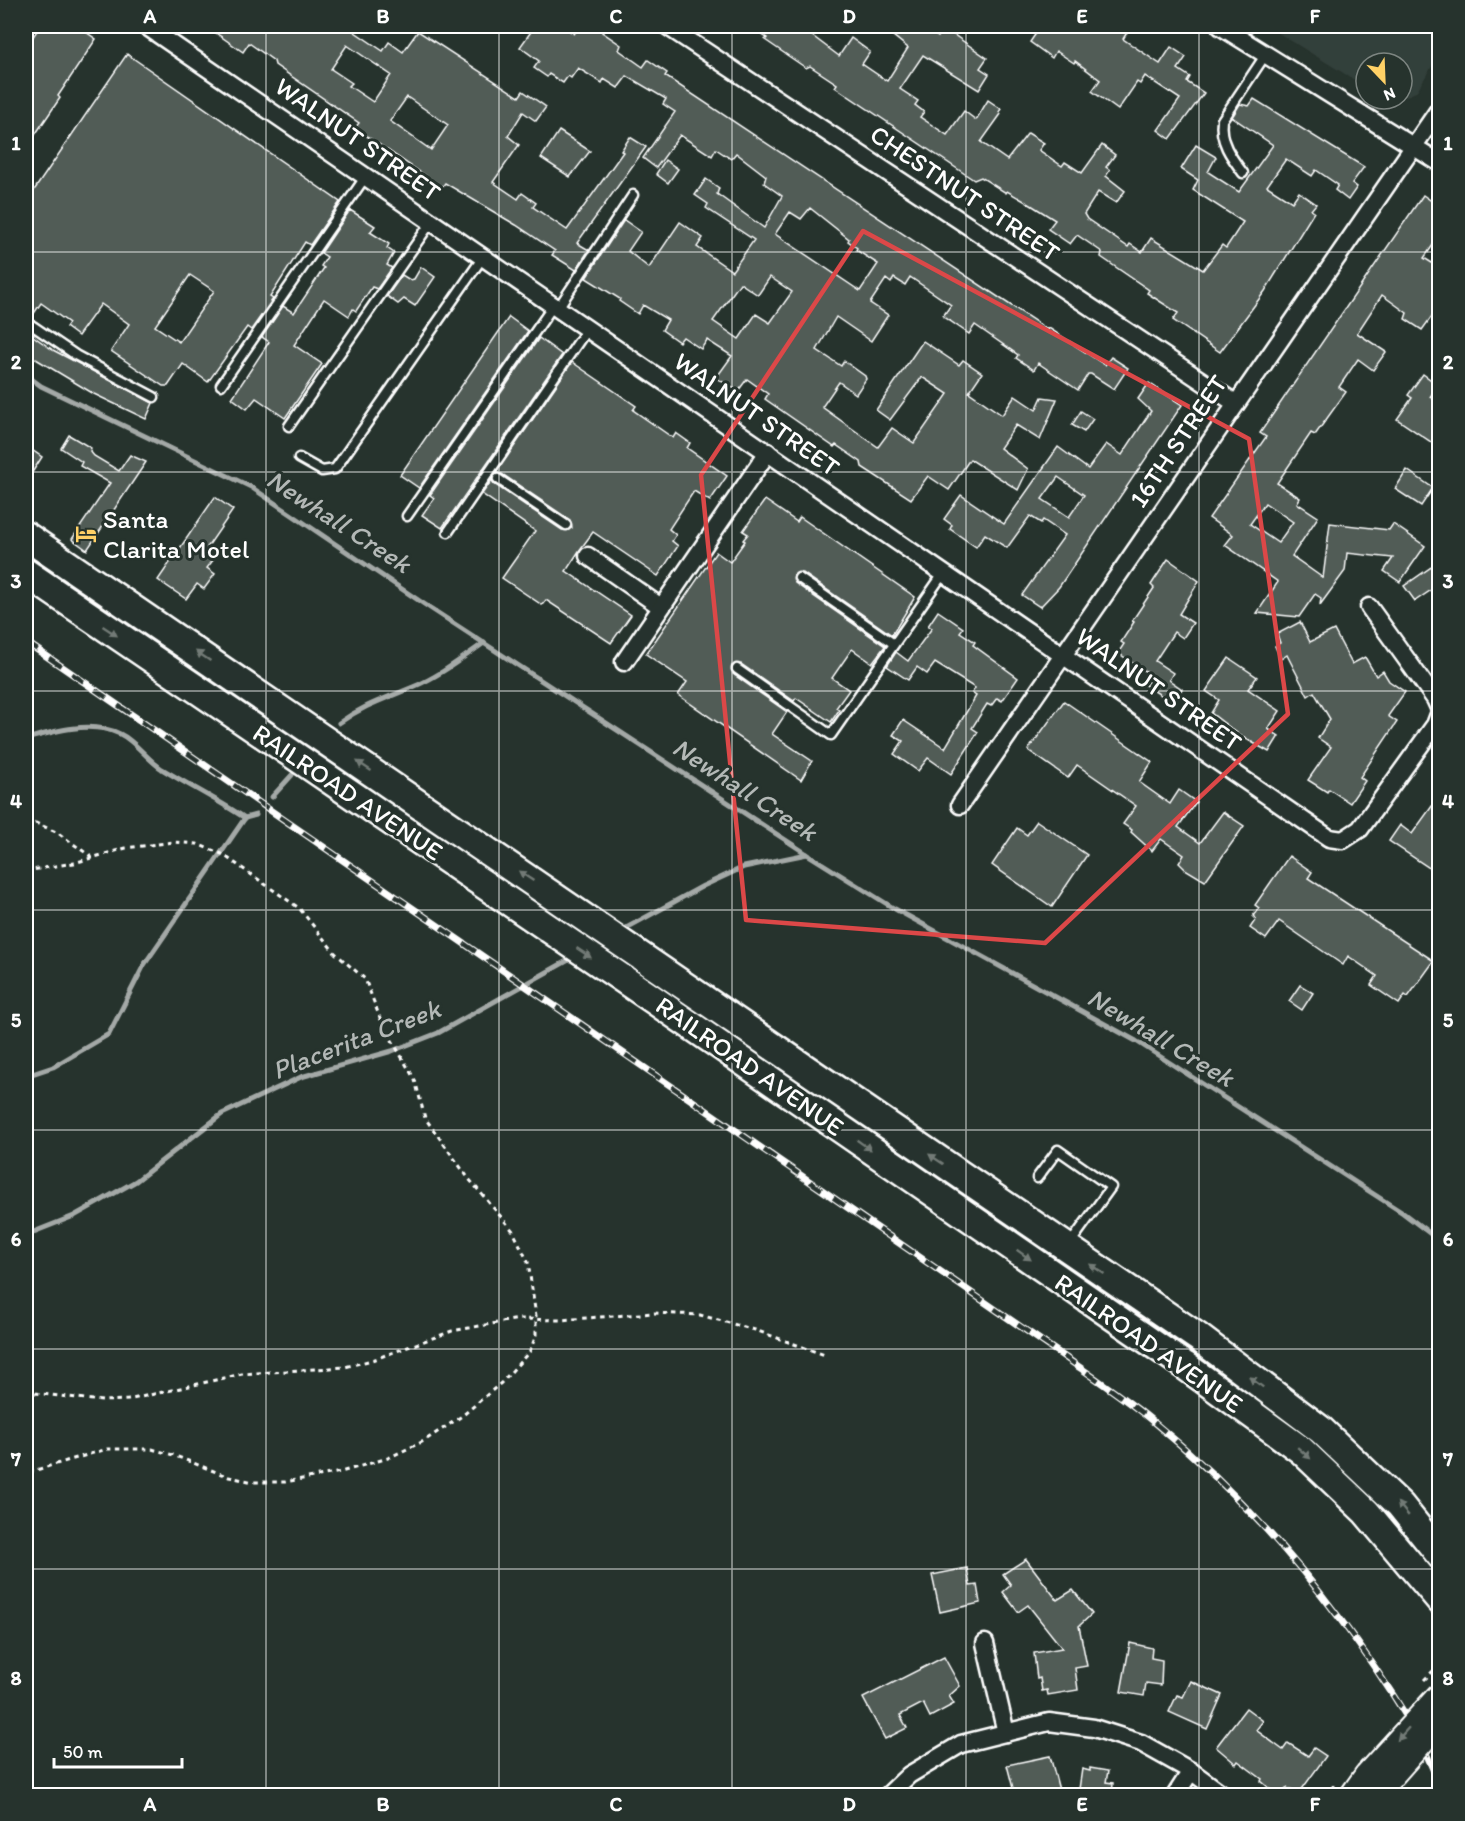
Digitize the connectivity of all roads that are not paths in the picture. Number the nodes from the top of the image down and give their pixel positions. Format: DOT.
graph roads {
  1 [pos="146,26"];
  2 [pos="667,26"];
  3 [pos="1220,26"];
  4 [pos="1266,54"];
  5 [pos="1440,108"];
  6 [pos="1413,145"];
  7 [pos="1440,163"];
  8 [pos="1242,173"];
  9 [pos="366,176"];
  10 [pos="633,195"];
  11 [pos="432,221"];
  12 [pos="483,257"];
  13 [pos="556,307"];
  14 [pos="33,326"];
  15 [pos="588,328"];
  16 [pos="221,385"];
  17 [pos="154,397"];
  18 [pos="1235,402"];
  19 [pos="289,426"];
  20 [pos="768,452"];
  21 [pos="299,458"];
  22 [pos="498,479"];
  23 [pos="407,516"];
  24 [pos="566,525"];
  25 [pos="447,532"];
  26 [pos="26,536"];
  27 [pos="26,556"];
  28 [pos="588,556"];
  29 [pos="26,573"];
  30 [pos="943,574"];
  31 [pos="799,578"];
  32 [pos="102,587"];
  33 [pos="661,607"];
  34 [pos="1369,607"];
  35 [pos="894,644"];
  36 [pos="1064,654"];
  37 [pos="624,662"];
  38 [pos="737,669"];
  39 [pos="1438,704"];
  40 [pos="960,805"];
  41 [pos="1037,1178"];
  42 [pos="1067,1248"];
  43 [pos="1440,1555"];
  44 [pos="1440,1600"];
  45 [pos="985,1643"];
  46 [pos="1440,1695"];
  47 [pos="1440,1721"];
  48 [pos="1006,1733"];
  49 [pos="1191,1772"];
  50 [pos="1373,1787"];
  51 [pos="887,1796"];
  52 [pos="1175,1796"];
  53 [pos="1225,1796"];
  54 [pos="1352,1796"];
  1 -- 9 [label="street, WALNUT STREET"];
  2 -- 18 [label="street, CHESTNUT STREET"];
  3 -- 4 [label="street"];
  4 -- 6 [label="street"];
  4 -- 8 [label="lane"];
  5 -- 6 [label="street, 16TH STREET"];
  6 -- 7 [label="street"];
  6 -- 18 [label="street, 16TH STREET"];
  9 -- 11 [label="street, WALNUT STREET"];
  9 -- 16 [label="lane"];
  10 -- 13 [label="lane"];
  11 -- 12 [label="street, WALNUT STREET"];
  11 -- 19 [label="lane"];
  12 -- 13 [label="street, WALNUT STREET"];
  12 -- 21 [label="lane"];
  13 -- 15 [label="street, WALNUT STREET"];
  13 -- 23 [label="lane"];
  14 -- 17 [label="lane"];
  15 -- 20 [label="street, WALNUT STREET"];
  15 -- 25 [label="lane"];
  18 -- 36 [label="street, 16TH STREET"];
  20 -- 30 [label="street, WALNUT STREET"];
  20 -- 33 [label="street"];
  22 -- 24 [label="lane"];
  26 -- 32 [label="main road, RAILROAD AVENUE"];
  27 -- 32 [label="main road"];
  28 -- 33 [label="street"];
  29 -- 44 [label="main road, RAILROAD AVENUE, one-way"];
  30 -- 35 [label="lane"];
  30 -- 36 [label="street, WALNUT STREET"];
  31 -- 35 [label="lane"];
  42 -- 32 [label="main road, RAILROAD AVENUE, one-way"];
  33 -- 37 [label="street"];
  34 -- 39 [label="street"];
  35 -- 38 [label="lane"];
  36 -- 39 [label="street, WALNUT STREET"];
  36 -- 40 [label="street, 16TH STREET"];
  41 -- 42 [label="lane"];
  43 -- 42 [label="main road, RAILROAD AVENUE, one-way"];
  45 -- 48 [label="street"];
  46 -- 50 [label="main road, one-way, bridge"];
  47 -- 50 [label="main road, bridge"];
  48 -- 49 [label="street"];
  48 -- 51 [label="street"];
  49 -- 52 [label="street"];
  49 -- 53 [label="street"];
  50 -- 54 [label="main road"];
}
